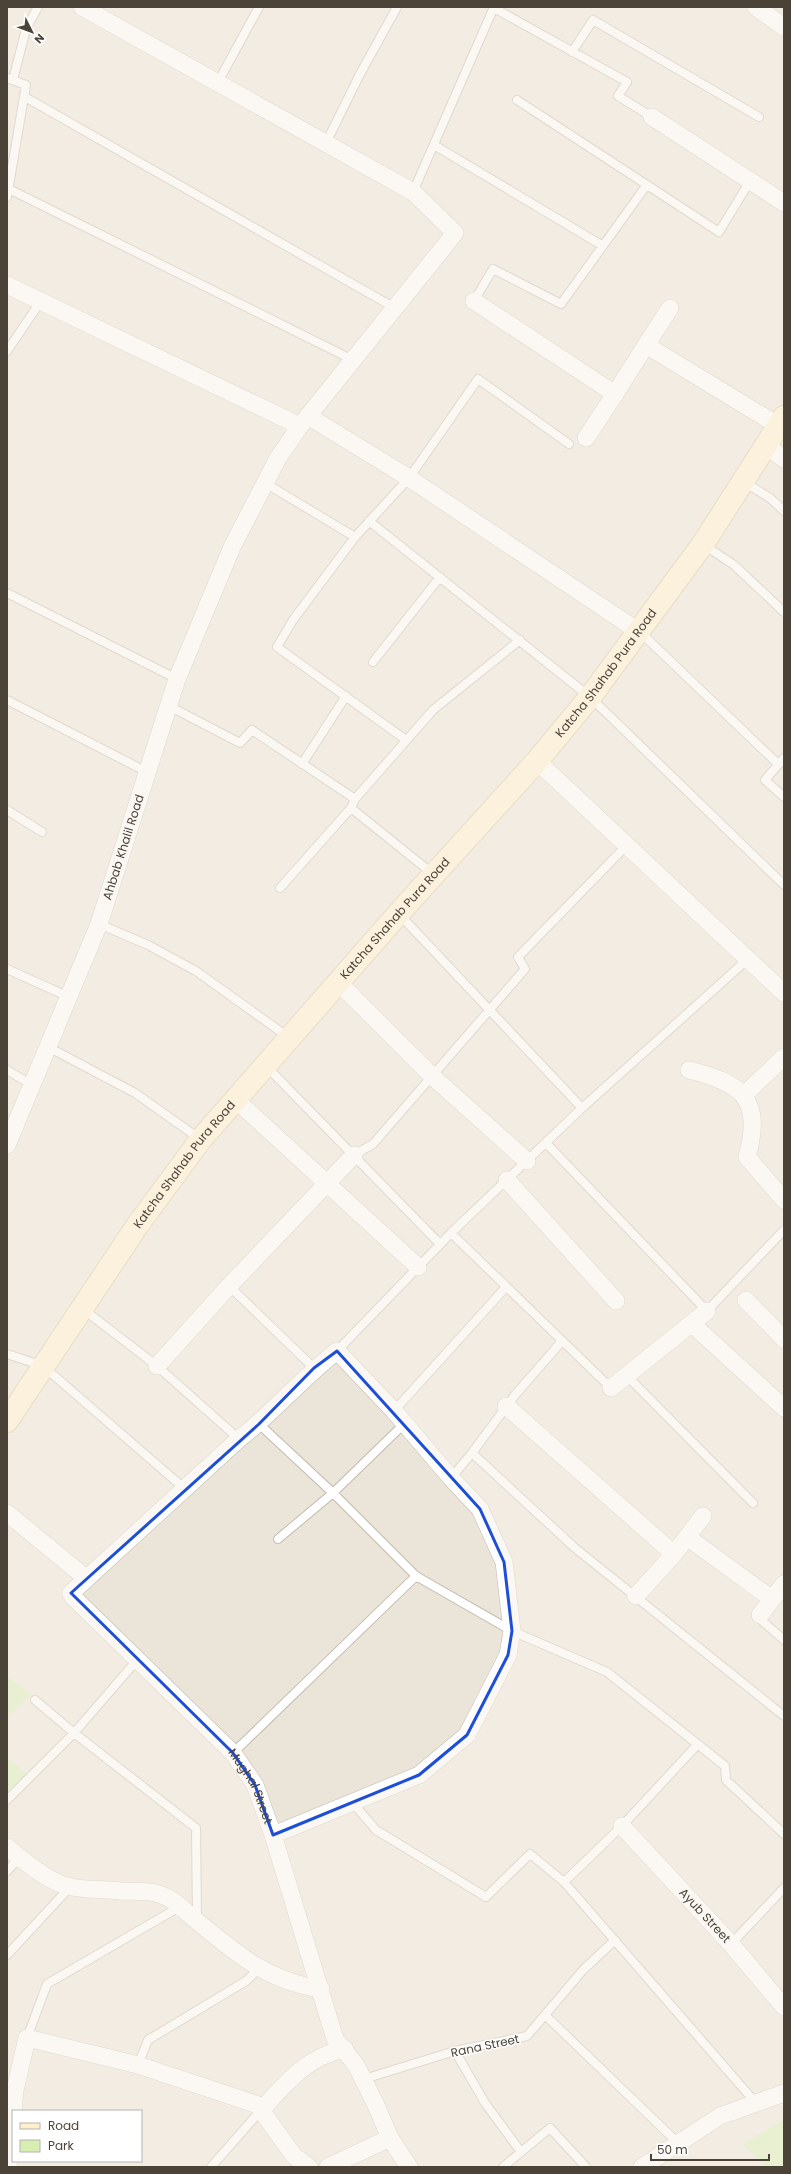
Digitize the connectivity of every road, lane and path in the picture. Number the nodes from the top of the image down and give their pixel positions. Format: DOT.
graph roads {
  1 [pos="38,7"];
  2 [pos="82,7"];
  3 [pos="259,7"];
  4 [pos="397,7"];
  5 [pos="756,7"];
  6 [pos="494,8"];
  7 [pos="784,27"];
  8 [pos="572,52"];
  9 [pos="10,79"];
  10 [pos="218,82"];
  11 [pos="25,97"];
  12 [pos="517,100"];
  13 [pos="652,117"];
  14 [pos="759,117"];
  15 [pos="326,143"];
  16 [pos="434,145"];
  17 [pos="11,159"];
  18 [pos="750,181"];
  19 [pos="646,186"];
  20 [pos="413,192"];
  21 [pos="8,193"];
  22 [pos="784,203"];
  23 [pos="603,246"];
  24 [pos="7,285"];
  25 [pos="41,301"];
  26 [pos="474,301"];
  27 [pos="395,308"];
  28 [pos="670,308"];
  29 [pos="646,345"];
  30 [pos="7,351"];
  31 [pos="353,360"];
  32 [pos="615,394"];
  33 [pos="304,421"];
  34 [pos="782,422"];
  35 [pos="586,438"];
  36 [pos="569,444"];
  37 [pos="775,452"];
  38 [pos="409,478"];
  39 [pos="744,482"];
  40 [pos="265,483"];
  41 [pos="784,511"];
  42 [pos="369,522"];
  43 [pos="355,537"];
  44 [pos="703,544"];
  45 [pos="440,577"];
  46 [pos="7,593"];
  47 [pos="784,612"];
  48 [pos="638,631"];
  49 [pos="520,640"];
  50 [pos="373,662"];
  51 [pos="177,679"];
  52 [pos="346,696"];
  53 [pos="590,697"];
  54 [pos="7,700"];
  55 [pos="169,706"];
  56 [pos="406,740"];
  57 [pos="537,761"];
  58 [pos="781,761"];
  59 [pos="302,764"];
  60 [pos="147,772"];
  61 [pos="784,797"];
  62 [pos="355,799"];
  63 [pos="350,808"];
  64 [pos="7,810"];
  65 [pos="42,832"];
  66 [pos="628,844"];
  67 [pos="434,874"];
  68 [pos="784,885"];
  69 [pos="280,888"];
  70 [pos="399,913"];
  71 [pos="99,924"];
  72 [pos="748,959"];
  73 [pos="7,969"];
  74 [pos="338,982"];
  75 [pos="784,993"];
  76 [pos="69,997"];
  77 [pos="490,1010"];
  78 [pos="289,1038"];
  79 [pos="48,1047"];
  80 [pos="784,1056"];
  81 [pos="265,1065"];
  82 [pos="7,1070"];
  83 [pos="689,1070"];
  84 [pos="432,1076"];
  85 [pos="32,1085"];
  86 [pos="744,1094"];
  87 [pos="235,1099"];
  88 [pos="582,1108"];
  89 [pos="200,1139"];
  90 [pos="546,1143"];
  91 [pos="7,1146"];
  92 [pos="354,1155"];
  93 [pos="527,1161"];
  94 [pos="508,1180"];
  95 [pos="326,1182"];
  96 [pos="784,1200"];
  97 [pos="784,1230"];
  98 [pos="451,1233"];
  99 [pos="440,1244"];
  100 [pos="418,1267"];
  101 [pos="229,1286"];
  102 [pos="506,1287"];
  103 [pos="746,1300"];
  104 [pos="616,1301"];
  105 [pos="82,1308"];
  106 [pos="706,1311"];
  107 [pos="692,1324"];
  108 [pos="784,1339"];
  109 [pos="562,1341"];
  110 [pos="337,1351"];
  111 [pos="7,1354"];
  112 [pos="43,1366"];
  113 [pos="157,1366"];
  114 [pos="314,1368"];
  115 [pos="626,1376"];
  116 [pos="611,1388"];
  117 [pos="506,1406"];
  118 [pos="784,1408"];
  119 [pos="399,1417"];
  120 [pos="7,1421"];
  121 [pos="259,1424"];
  122 [pos="239,1439"];
  123 [pos="472,1453"];
  124 [pos="451,1478"];
  125 [pos="186,1490"];
  126 [pos="333,1493"];
  127 [pos="753,1503"];
  128 [pos="7,1513"];
  129 [pos="703,1516"];
  130 [pos="687,1537"];
  131 [pos="278,1539"];
  132 [pos="674,1554"];
  133 [pos="416,1576"];
  134 [pos="86,1578"];
  135 [pos="784,1584"];
  136 [pos="636,1596"];
  137 [pos="772,1600"];
  138 [pos="760,1615"];
  139 [pos="512,1631"];
  140 [pos="784,1640"];
  141 [pos="138,1659"];
  142 [pos="35,1700"];
  143 [pos="784,1716"];
  144 [pos="74,1733"];
  145 [pos="697,1745"];
  146 [pos="233,1753"];
  147 [pos="7,1800"];
  148 [pos="352,1802"];
  149 [pos="622,1826"];
  150 [pos="784,1834"];
  151 [pos="273,1835"];
  152 [pos="13,1853"];
  153 [pos="7,1871"];
  154 [pos="564,1882"];
  155 [pos="70,1887"];
  156 [pos="784,1888"];
  157 [pos="181,1906"];
  158 [pos="197,1922"];
  159 [pos="616,1940"];
  160 [pos="731,1944"];
  161 [pos="7,1955"];
  162 [pos="259,1969"];
  163 [pos="321,1989"];
  164 [pos="784,2008"];
  165 [pos="545,2015"];
  166 [pos="27,2038"];
  167 [pos="340,2044"];
  168 [pos="455,2051"];
  169 [pos="138,2065"];
  170 [pos="364,2079"];
  171 [pos="784,2093"];
  172 [pos="755,2102"];
  173 [pos="262,2109"];
  174 [pos="12,2110"];
  175 [pos="12,2116"];
  176 [pos="390,2138"];
  177 [pos="678,2143"];
  178 [pos="521,2152"];
  179 [pos="8,2167"];
  180 [pos="211,2167"];
  181 [pos="309,2167"];
  182 [pos="328,2167"];
  183 [pos="408,2167"];
  184 [pos="503,2167"];
  185 [pos="586,2167"];
  186 [pos="642,2167"];
  1 -- 9 [label="lane"];
  2 -- 10 [label="street"];
  3 -- 10 [label="lane"];
  4 -- 15 [label="lane"];
  5 -- 7 [label="street"];
  6 -- 8 [label="lane"];
  6 -- 16 [label="lane"];
  8 -- 13 [label="lane"];
  8 -- 14 [label="lane"];
  9 -- 11 [label="lane"];
  10 -- 15 [label="street"];
  11 -- 17 [label="lane"];
  11 -- 27 [label="lane"];
  12 -- 19 [label="lane"];
  13 -- 18 [label="street"];
  15 -- 20 [label="street"];
  16 -- 20 [label="lane"];
  16 -- 23 [label="lane"];
  17 -- 21 [label="lane"];
  18 -- 19 [label="lane"];
  18 -- 22 [label="street"];
  19 -- 23 [label="lane"];
  20 -- 27 [label="street, Ahbab Khalil Road"];
  21 -- 31 [label="lane"];
  23 -- 26 [label="lane"];
  24 -- 25 [label="street"];
  25 -- 30 [label="lane"];
  25 -- 33 [label="street"];
  26 -- 32 [label="street"];
  27 -- 31 [label="street, Ahbab Khalil Road"];
  28 -- 29 [label="street"];
  29 -- 32 [label="street"];
  29 -- 34 [label="street"];
  31 -- 33 [label="street, Ahbab Khalil Road"];
  32 -- 35 [label="street"];
  33 -- 38 [label="street"];
  33 -- 40 [label="street, Ahbab Khalil Road"];
  34 -- 37 [label="street, Katcha Shahab Pura Road"];
  36 -- 38 [label="lane"];
  37 -- 39 [label="street, Katcha Shahab Pura Road"];
  38 -- 42 [label="lane"];
  38 -- 48 [label="street"];
  39 -- 41 [label="lane"];
  39 -- 44 [label="street, Katcha Shahab Pura Road"];
  40 -- 43 [label="lane"];
  40 -- 51 [label="street, Ahbab Khalil Road"];
  42 -- 43 [label="lane"];
  42 -- 45 [label="lane"];
  43 -- 52 [label="lane"];
  44 -- 47 [label="lane"];
  44 -- 48 [label="street, Katcha Shahab Pura Road"];
  45 -- 49 [label="lane"];
  45 -- 50 [label="lane"];
  46 -- 51 [label="lane"];
  48 -- 53 [label="street, Katcha Shahab Pura Road"];
  48 -- 58 [label="lane"];
  49 -- 53 [label="lane"];
  49 -- 56 [label="lane"];
  51 -- 55 [label="street, Ahbab Khalil Road"];
  52 -- 56 [label="lane"];
  52 -- 59 [label="lane"];
  53 -- 57 [label="street, Katcha Shahab Pura Road"];
  53 -- 68 [label="lane"];
  54 -- 60 [label="lane"];
  55 -- 59 [label="lane"];
  55 -- 60 [label="street, Ahbab Khalil Road"];
  56 -- 62 [label="lane"];
  57 -- 66 [label="street"];
  57 -- 67 [label="street, Katcha Shahab Pura Road"];
  58 -- 61 [label="lane"];
  59 -- 62 [label="lane"];
  60 -- 71 [label="street, Ahbab Khalil Road"];
  62 -- 63 [label="lane"];
  63 -- 67 [label="lane"];
  63 -- 69 [label="lane"];
  64 -- 65 [label="lane"];
  66 -- 72 [label="street"];
  66 -- 77 [label="lane"];
  67 -- 70 [label="street, Katcha Shahab Pura Road"];
  70 -- 74 [label="street, Katcha Shahab Pura Road"];
  70 -- 77 [label="lane"];
  71 -- 76 [label="street, Ahbab Khalil Road"];
  71 -- 78 [label="lane"];
  72 -- 75 [label="street"];
  72 -- 88 [label="lane"];
  73 -- 76 [label="lane"];
  74 -- 78 [label="street, Katcha Shahab Pura Road"];
  74 -- 84 [label="street"];
  76 -- 79 [label="street, Ahbab Khalil Road"];
  77 -- 84 [label="lane"];
  77 -- 88 [label="lane"];
  78 -- 81 [label="street, Katcha Shahab Pura Road"];
  79 -- 85 [label="street, Ahbab Khalil Road"];
  79 -- 89 [label="lane"];
  80 -- 86 [label="street"];
  81 -- 87 [label="street, Katcha Shahab Pura Road"];
  81 -- 92 [label="lane"];
  82 -- 85 [label="lane"];
  83 -- 86 [label="street"];
  84 -- 92 [label="lane"];
  84 -- 93 [label="street"];
  85 -- 91 [label="street, Ahbab Khalil Road"];
  86 -- 96 [label="street"];
  87 -- 89 [label="street, Katcha Shahab Pura Road"];
  87 -- 95 [label="street"];
  88 -- 90 [label="lane"];
  89 -- 105 [label="street, Katcha Shahab Pura Road"];
  90 -- 93 [label="lane"];
  90 -- 106 [label="lane"];
  92 -- 95 [label="street"];
  92 -- 99 [label="lane"];
  93 -- 94 [label="lane"];
  94 -- 98 [label="lane"];
  94 -- 104 [label="street"];
  95 -- 100 [label="street"];
  95 -- 101 [label="street"];
  97 -- 106 [label="lane"];
  98 -- 99 [label="lane"];
  98 -- 102 [label="lane"];
  99 -- 100 [label="lane"];
  100 -- 110 [label="lane"];
  101 -- 113 [label="street"];
  101 -- 114 [label="lane"];
  102 -- 109 [label="lane"];
  102 -- 119 [label="lane"];
  103 -- 108 [label="street"];
  105 -- 112 [label="street, Katcha Shahab Pura Road"];
  105 -- 113 [label="lane"];
  106 -- 107 [label="street"];
  107 -- 115 [label="street"];
  107 -- 118 [label="street"];
  109 -- 116 [label="lane"];
  109 -- 117 [label="lane"];
  110 -- 114 [label="street"];
  110 -- 119 [label="street"];
  111 -- 112 [label="lane"];
  112 -- 120 [label="street, Katcha Shahab Pura Road"];
  112 -- 125 [label="lane"];
  113 -- 122 [label="lane"];
  114 -- 121 [label="street"];
  115 -- 116 [label="street"];
  115 -- 127 [label="lane"];
  117 -- 123 [label="lane"];
  117 -- 132 [label="street"];
  119 -- 124 [label="street"];
  119 -- 126 [label="lane"];
  121 -- 122 [label="street"];
  121 -- 126 [label="lane"];
  122 -- 125 [label="street"];
  123 -- 124 [label="lane"];
  123 -- 136 [label="lane"];
  124 -- 139 [label="street"];
  125 -- 134 [label="street"];
  126 -- 131 [label="lane"];
  126 -- 133 [label="lane"];
  128 -- 134 [label="street"];
  129 -- 130 [label="street"];
  130 -- 132 [label="street"];
  130 -- 137 [label="street"];
  132 -- 136 [label="street"];
  133 -- 139 [label="lane"];
  133 -- 146 [label="lane"];
  134 -- 141 [label="street, Mughal Street"];
  135 -- 137 [label="street"];
  136 -- 143 [label="lane"];
  137 -- 138 [label="street"];
  138 -- 140 [label="lane"];
  139 -- 145 [label="lane"];
  139 -- 148 [label="street"];
  141 -- 144 [label="lane"];
  141 -- 146 [label="street, Mughal Street"];
  142 -- 144 [label="lane"];
  144 -- 147 [label="lane"];
  144 -- 158 [label="lane"];
  145 -- 149 [label="lane"];
  145 -- 150 [label="lane"];
  146 -- 151 [label="street, Mughal Street"];
  148 -- 151 [label="street"];
  148 -- 154 [label="lane"];
  149 -- 154 [label="lane"];
  149 -- 160 [label="street, Ayub Street"];
  151 -- 163 [label="street, Mughal Street"];
  152 -- 153 [label="lane"];
  152 -- 155 [label="street"];
  154 -- 159 [label="lane"];
  155 -- 157 [label="street"];
  155 -- 161 [label="lane"];
  156 -- 160 [label="lane"];
  157 -- 158 [label="street"];
  157 -- 166 [label="lane"];
  158 -- 162 [label="street"];
  159 -- 165 [label="lane, Rana Street"];
  159 -- 172 [label="lane"];
  160 -- 164 [label="street, Ayub Street"];
  162 -- 163 [label="street"];
  162 -- 169 [label="lane"];
  163 -- 167 [label="street, Mughal Street"];
  165 -- 168 [label="lane, Rana Street"];
  165 -- 177 [label="lane"];
  166 -- 169 [label="street"];
  166 -- 174 [label="street"];
  167 -- 170 [label="street, Mughal Street"];
  167 -- 173 [label="street"];
  168 -- 170 [label="lane, Rana Street"];
  168 -- 178 [label="lane"];
  169 -- 173 [label="street"];
  170 -- 176 [label="street, Mughal Street"];
  171 -- 172 [label="street"];
  172 -- 177 [label="street"];
  173 -- 180 [label="lane"];
  173 -- 181 [label="street"];
  175 -- 179 [label="street"];
  176 -- 182 [label="street"];
  176 -- 183 [label="street, Mughal Street"];
  177 -- 186 [label="street"];
  178 -- 184 [label="lane"];
  178 -- 185 [label="lane"];
}
